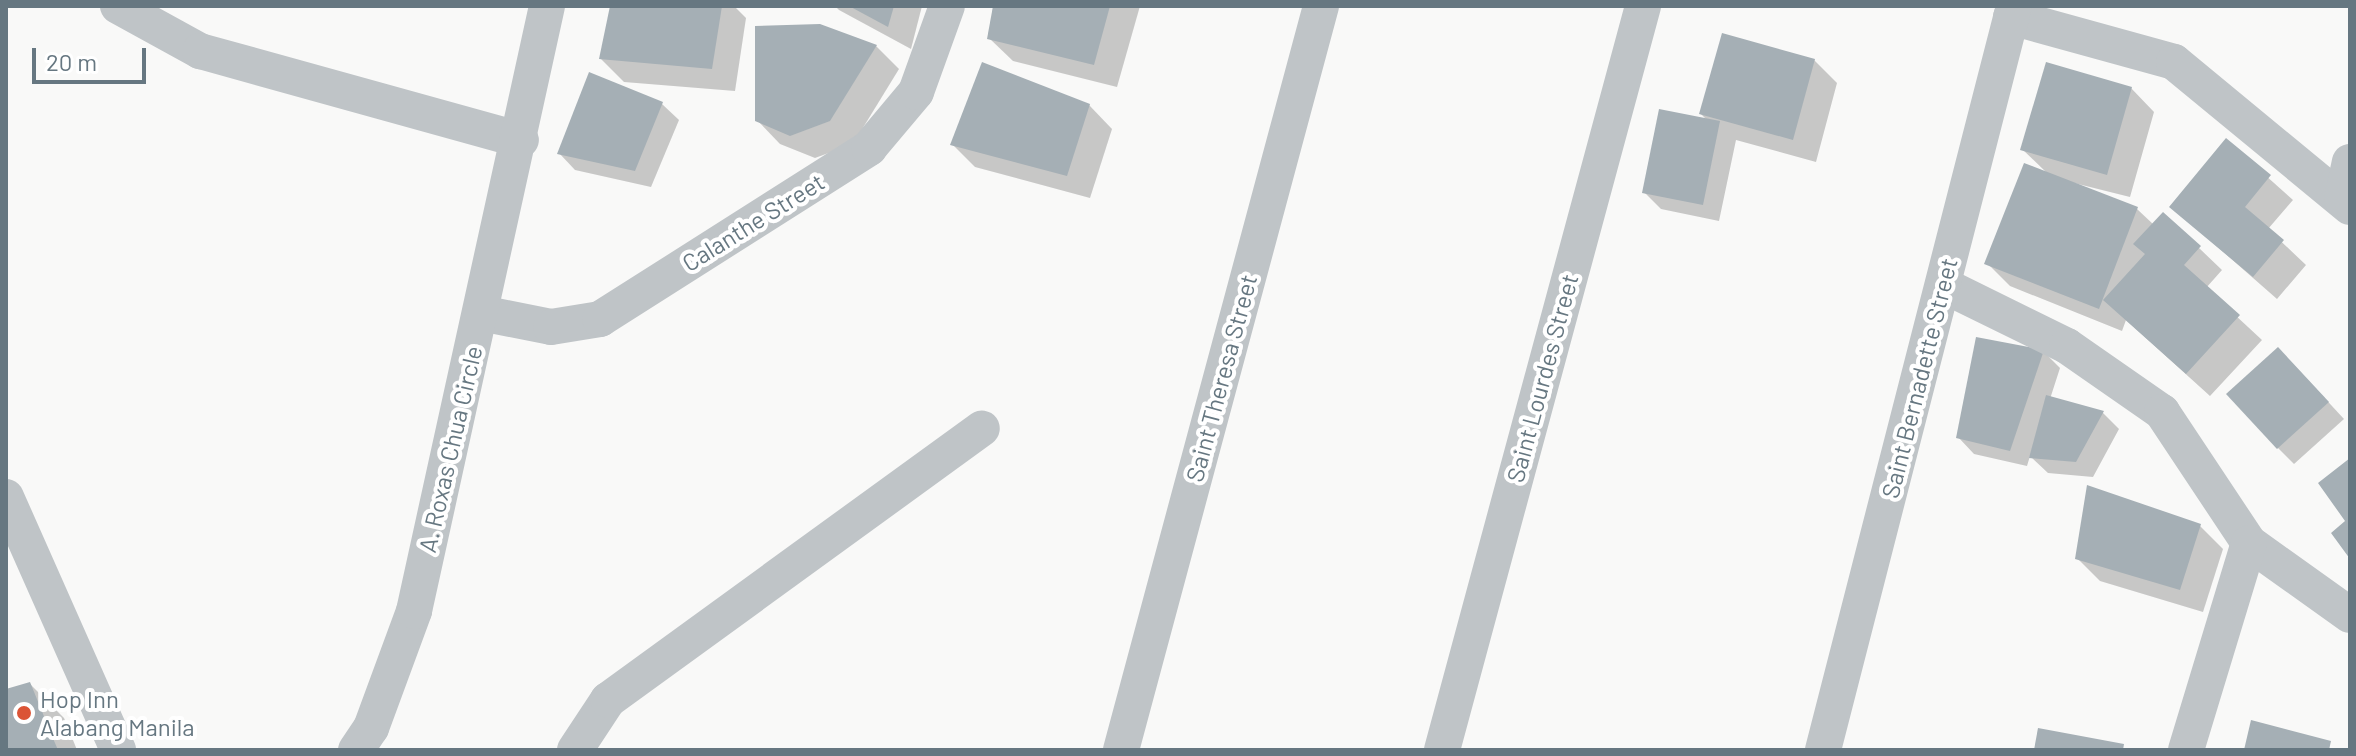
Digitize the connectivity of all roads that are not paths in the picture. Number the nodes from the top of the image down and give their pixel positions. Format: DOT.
graph roads {
  1 [pos="118,6"];
  2 [pos="547,6"];
  3 [pos="947,6"];
  4 [pos="1321,6"];
  5 [pos="1643,6"];
  6 [pos="2012,12"];
  7 [pos="521,140"];
  8 [pos="2350,162"];
  9 [pos="2346,203"];
  10 [pos="1943,285"];
  11 [pos="481,313"];
  12 [pos="982,428"];
  13 [pos="6,497"];
  14 [pos="2249,543"];
  15 [pos="2350,615"];
  16 [pos="118,750"];
  17 [pos="356,750"];
  18 [pos="575,750"];
  19 [pos="1121,750"];
  20 [pos="1442,750"];
  21 [pos="1823,750"];
  22 [pos="2186,750"];
  1 -- 7 [label="street"];
  2 -- 7 [label="street, A. Roxas Chua Circle"];
  3 -- 11 [label="street, Calanthe Street"];
  4 -- 19 [label="street, Saint Theresa Street"];
  5 -- 20 [label="street, Saint Lourdes Street"];
  6 -- 9 [label="street"];
  6 -- 10 [label="street, Saint Bernadette Street"];
  7 -- 11 [label="street, A. Roxas Chua Circle"];
  8 -- 9 [label="street"];
  10 -- 14 [label="street"];
  10 -- 21 [label="street, Saint Bernadette Street"];
  11 -- 17 [label="street, A. Roxas Chua Circle"];
  12 -- 18 [label="street"];
  13 -- 16 [label="street"];
  14 -- 15 [label="street"];
  14 -- 22 [label="street"];
}
